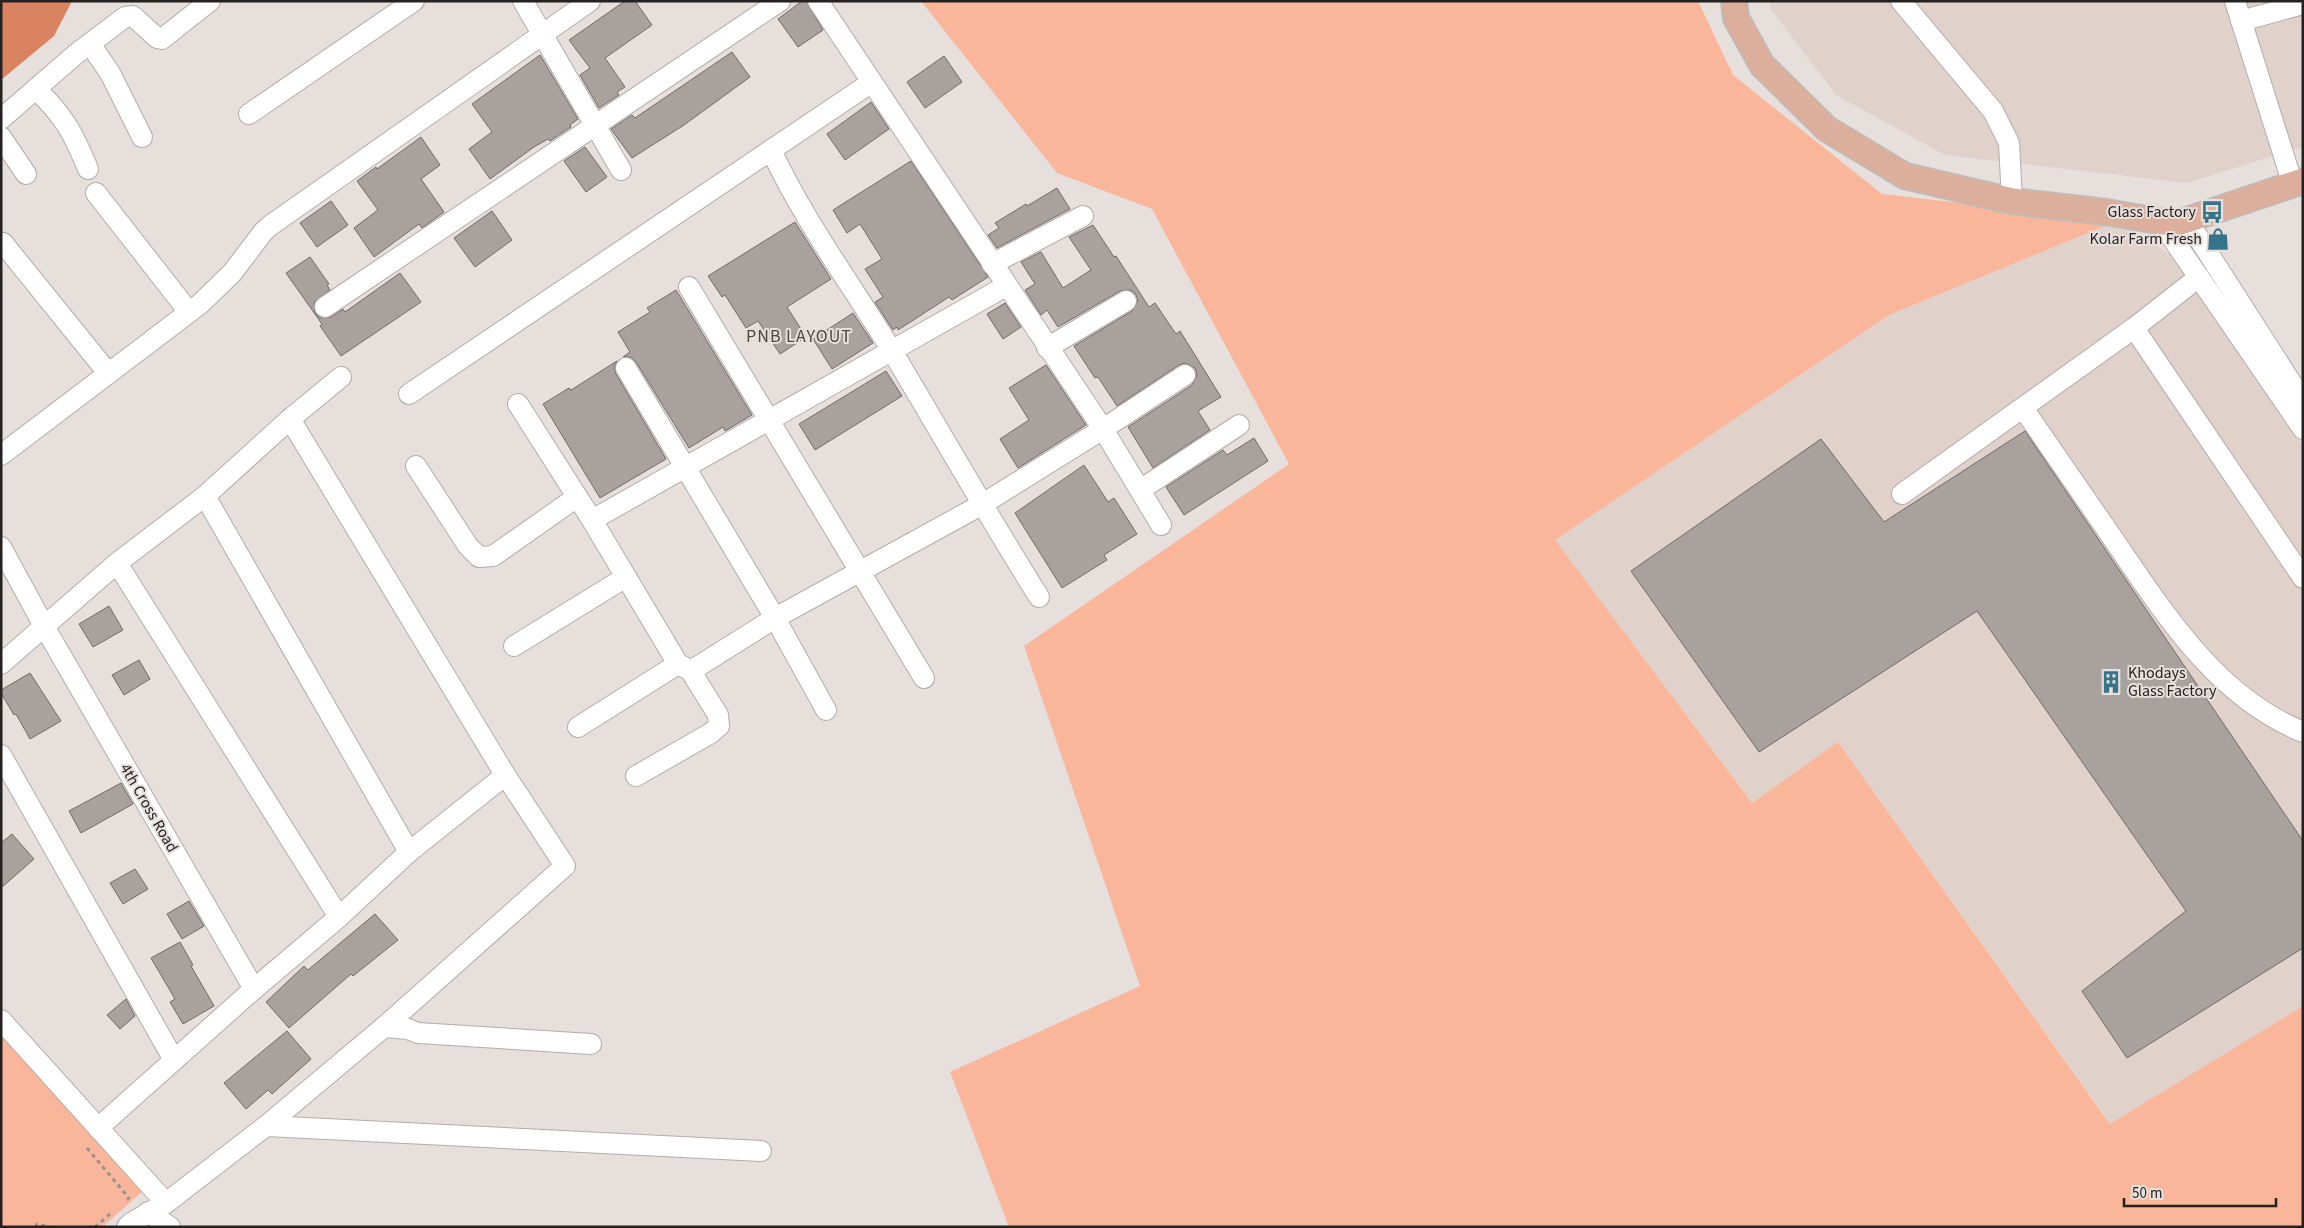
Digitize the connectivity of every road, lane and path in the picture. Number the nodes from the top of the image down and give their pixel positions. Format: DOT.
graph roads {
  1 [pos="210,1"];
  2 [pos="414,1"];
  3 [pos="523,1"];
  4 [pos="590,1"];
  5 [pos="780,1"];
  6 [pos="818,1"];
  7 [pos="1734,1"];
  8 [pos="1901,1"];
  9 [pos="2235,1"];
  10 [pos="2303,4"];
  11 [pos="2241,21"];
  12 [pos="542,34"];
  13 [pos="90,44"];
  14 [pos="872,82"];
  15 [pos="36,89"];
  16 [pos="249,114"];
  17 [pos="1,119"];
  18 [pos="594,126"];
  19 [pos="1,137"];
  20 [pos="142,138"];
  21 [pos="771,150"];
  22 [pos="88,169"];
  23 [pos="621,170"];
  24 [pos="26,174"];
  25 [pos="2298,183"];
  26 [pos="96,193"];
  27 [pos="2012,201"];
  28 [pos="1083,216"];
  29 [pos="2187,220"];
  30 [pos="2161,222"];
  31 [pos="3,244"];
  32 [pos="992,264"];
  33 [pos="2199,277"];
  34 [pos="1006,286"];
  35 [pos="689,287"];
  36 [pos="1126,300"];
  37 [pos="325,307"];
  38 [pos="189,312"];
  39 [pos="2134,328"];
  40 [pos="1047,348"];
  41 [pos="892,351"];
  42 [pos="626,368"];
  43 [pos="108,373"];
  44 [pos="1185,375"];
  45 [pos="341,377"];
  46 [pos="409,394"];
  47 [pos="2303,401"];
  48 [pos="518,404"];
  49 [pos="2023,408"];
  50 [pos="290,419"];
  51 [pos="770,420"];
  52 [pos="1239,425"];
  53 [pos="1103,429"];
  54 [pos="2303,429"];
  55 [pos="1,455"];
  56 [pos="416,466"];
  57 [pos="686,468"];
  58 [pos="1140,490"];
  59 [pos="1902,494"];
  60 [pos="205,496"];
  61 [pos="577,497"];
  62 [pos="981,505"];
  63 [pos="592,520"];
  64 [pos="1161,525"];
  65 [pos="1,547"];
  66 [pos="117,563"];
  67 [pos="860,571"];
  68 [pos="626,577"];
  69 [pos="2303,578"];
  70 [pos="1039,597"];
  71 [pos="775,618"];
  72 [pos="44,626"];
  73 [pos="514,646"];
  74 [pos="1,664"];
  75 [pos="684,667"];
  76 [pos="924,678"];
  77 [pos="826,710"];
  78 [pos="578,727"];
  79 [pos="2303,732"];
  80 [pos="1,755"];
  81 [pos="504,773"];
  82 [pos="636,776"];
  83 [pos="409,852"];
  84 [pos="339,917"];
  85 [pos="254,989"];
  86 [pos="1,1020"];
  87 [pos="384,1027"];
  88 [pos="591,1044"];
  89 [pos="174,1060"];
  90 [pos="266,1126"];
  91 [pos="98,1128"];
  92 [pos="84,1145"];
  93 [pos="761,1151"];
  94 [pos="166,1203"];
  95 [pos="122,1204"];
  96 [pos="115,1210"];
  97 [pos="148,1212"];
  98 [pos="35,1227"];
  99 [pos="50,1227"];
  100 [pos="95,1227"];
  101 [pos="127,1227"];
  102 [pos="170,1227"];
  1 -- 13 [label="street"];
  2 -- 16 [label="street"];
  3 -- 12 [label="street"];
  4 -- 12 [label="street"];
  5 -- 18 [label="street"];
  6 -- 14 [label="street"];
  7 -- 27 [label="main road"];
  8 -- 27 [label="street"];
  9 -- 11 [label="street"];
  10 -- 11 [label="street"];
  11 -- 25 [label="street"];
  12 -- 18 [label="street"];
  12 -- 38 [label="street"];
  13 -- 15 [label="street"];
  13 -- 20 [label="street"];
  14 -- 21 [label="street"];
  14 -- 32 [label="street"];
  15 -- 17 [label="street"];
  15 -- 22 [label="street"];
  18 -- 23 [label="street"];
  18 -- 37 [label="street"];
  19 -- 24 [label="street"];
  21 -- 41 [label="street"];
  21 -- 46 [label="street"];
  25 -- 29 [label="main road"];
  26 -- 38 [label="street"];
  27 -- 30 [label="main road"];
  28 -- 32 [label="street"];
  29 -- 30 [label="main road"];
  29 -- 47 [label="street"];
  30 -- 33 [label="street"];
  31 -- 43 [label="street"];
  32 -- 34 [label="street"];
  33 -- 39 [label="street"];
  33 -- 54 [label="street"];
  34 -- 40 [label="street"];
  34 -- 41 [label="street"];
  35 -- 51 [label="street"];
  36 -- 40 [label="street"];
  38 -- 43 [label="street"];
  39 -- 49 [label="street"];
  39 -- 69 [label="street"];
  40 -- 53 [label="street"];
  41 -- 51 [label="street"];
  41 -- 62 [label="street"];
  42 -- 57 [label="street"];
  43 -- 55 [label="street"];
  44 -- 53 [label="street"];
  45 -- 50 [label="street"];
  48 -- 61 [label="street"];
  49 -- 59 [label="street"];
  49 -- 79 [label="street"];
  50 -- 60 [label="street"];
  50 -- 81 [label="street"];
  51 -- 57 [label="street"];
  51 -- 67 [label="street"];
  52 -- 58 [label="street"];
  53 -- 58 [label="street"];
  53 -- 62 [label="street"];
  56 -- 61 [label="street"];
  57 -- 63 [label="street"];
  57 -- 71 [label="street"];
  58 -- 64 [label="street"];
  60 -- 66 [label="street"];
  60 -- 83 [label="street"];
  61 -- 63 [label="street"];
  62 -- 67 [label="street"];
  62 -- 70 [label="street"];
  63 -- 68 [label="street"];
  65 -- 72 [label="street, 4th Cross Road"];
  66 -- 72 [label="street"];
  66 -- 84 [label="street"];
  67 -- 71 [label="street"];
  67 -- 76 [label="street"];
  68 -- 73 [label="street"];
  68 -- 75 [label="street"];
  71 -- 75 [label="street"];
  71 -- 77 [label="street"];
  72 -- 74 [label="street"];
  72 -- 85 [label="street, 4th Cross Road"];
  75 -- 78 [label="street"];
  75 -- 82 [label="street"];
  80 -- 89 [label="street"];
  81 -- 83 [label="street"];
  81 -- 87 [label="street"];
  83 -- 84 [label="street"];
  84 -- 85 [label="street"];
  85 -- 89 [label="street"];
  86 -- 91 [label="street"];
  87 -- 88 [label="street"];
  87 -- 90 [label="street"];
  89 -- 91 [label="street"];
  90 -- 93 [label="street"];
  90 -- 94 [label="street"];
  91 -- 94 [label="street"];
  92 -- 95 [label="path"];
  94 -- 97 [label="street"];
  96 -- 100 [label="path"];
  97 -- 101 [label="street"];
  97 -- 102 [label="street"];
  98 -- 99 [label="path"];
}
